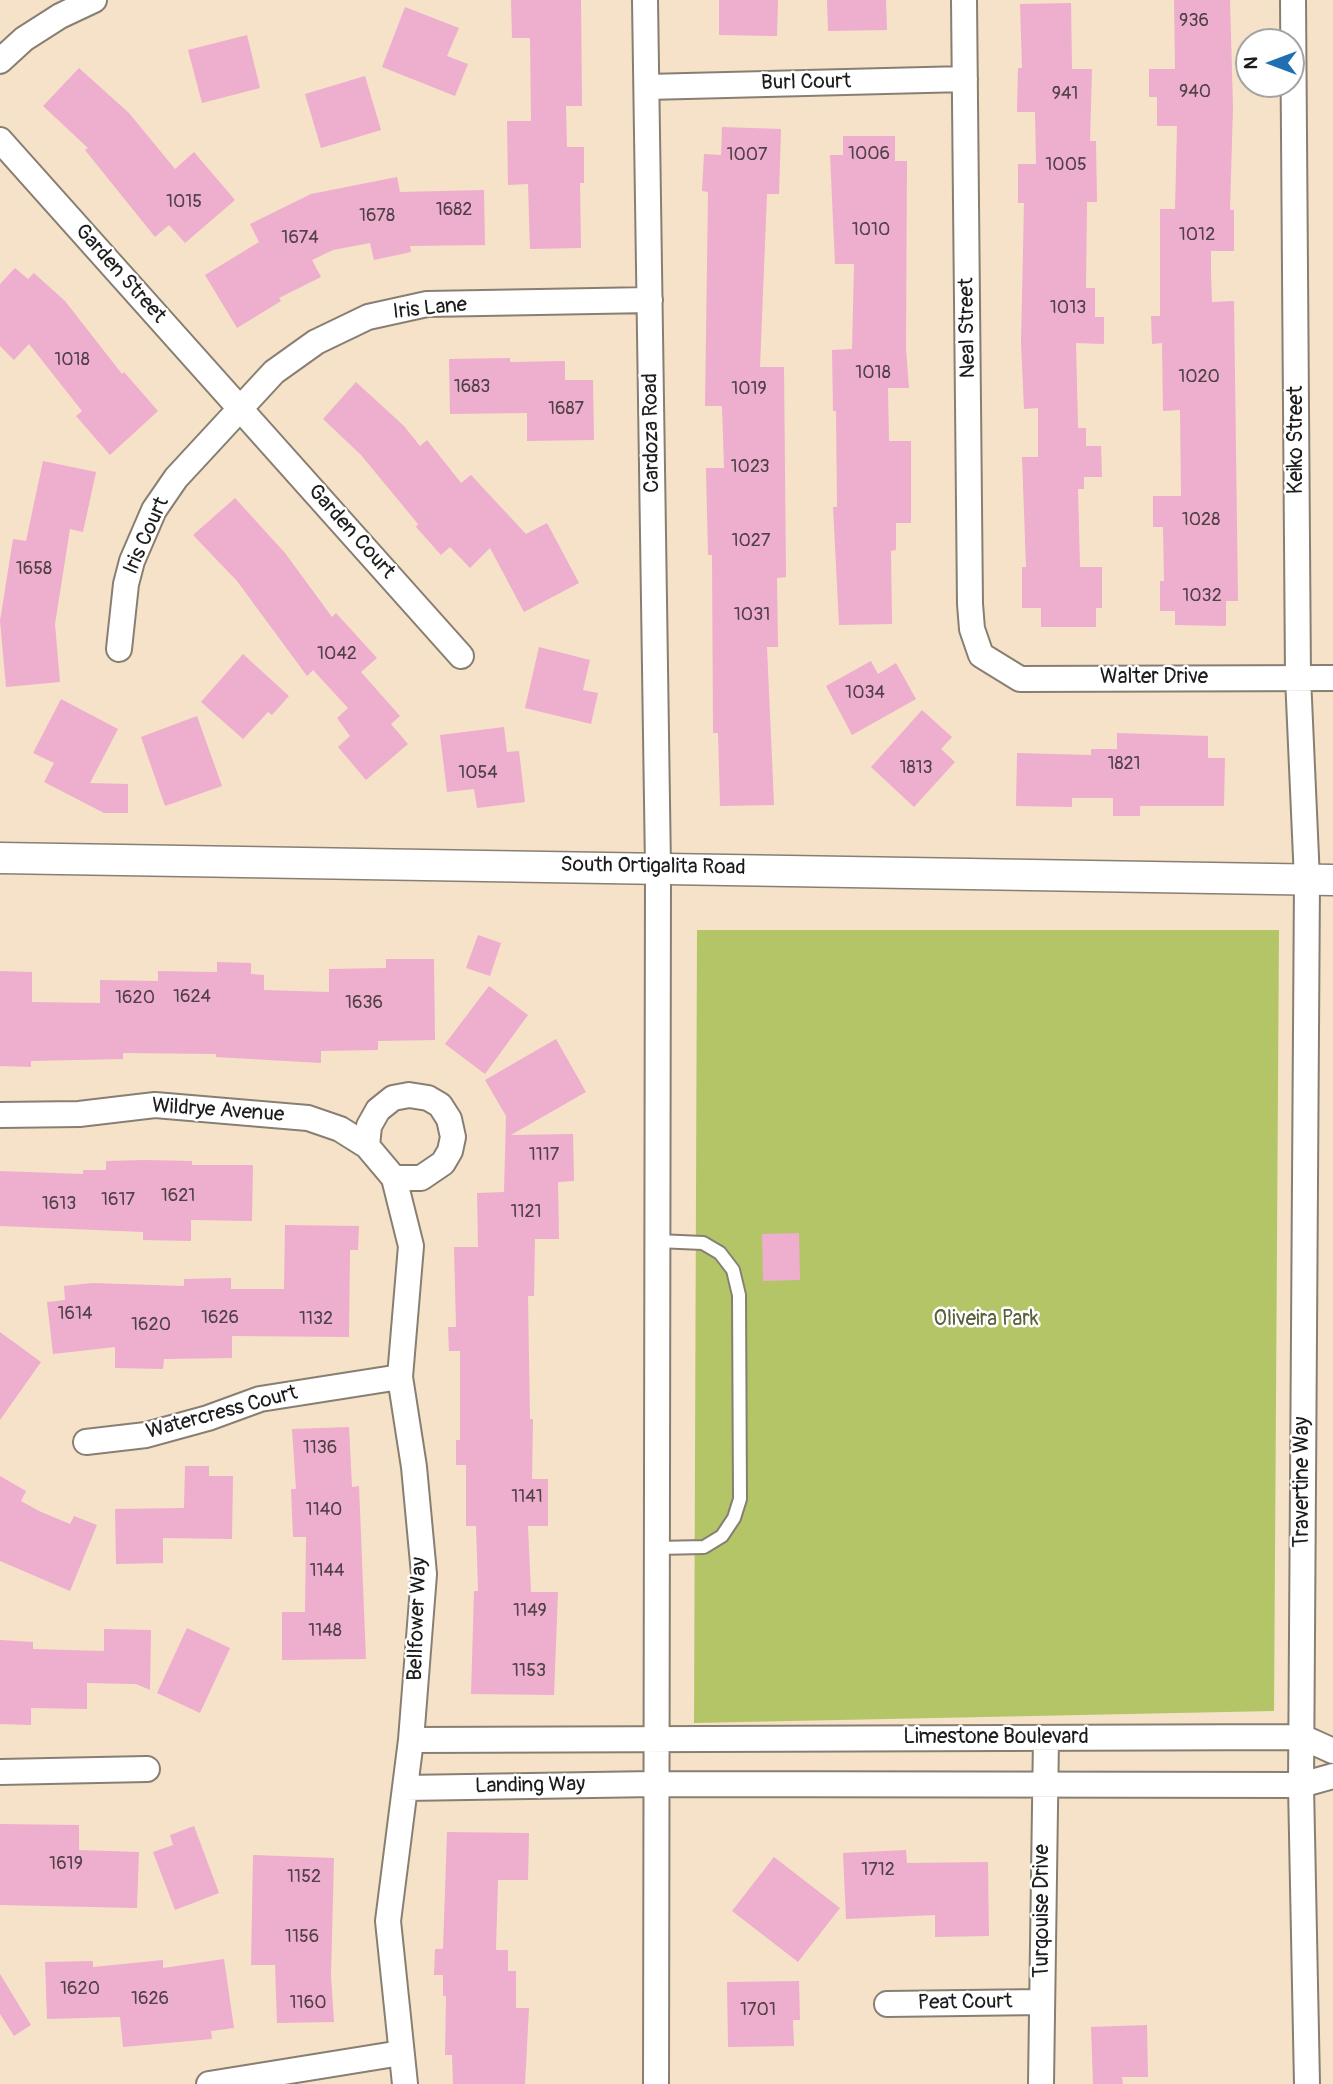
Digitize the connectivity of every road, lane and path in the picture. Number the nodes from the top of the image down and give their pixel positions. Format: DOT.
graph roads {
  1 [pos="94,0"];
  2 [pos="645,0"];
  3 [pos="964,0"];
  4 [pos="1293,0"];
  5 [pos="0,61"];
  6 [pos="965,79"];
  7 [pos="647,87"];
  8 [pos="0,140"];
  9 [pos="650,300"];
  10 [pos="240,407"];
  11 [pos="119,649"];
  12 [pos="981,655"];
  13 [pos="461,656"];
  14 [pos="1298,677"];
  15 [pos="1333,678"];
  16 [pos="0,858"];
  17 [pos="658,867"];
  18 [pos="1320,880"];
  19 [pos="0,1115"];
  20 [pos="381,1161"];
  21 [pos="657,1241"];
  22 [pos="400,1377"];
  23 [pos="86,1443"];
  24 [pos="657,1548"];
  25 [pos="1302,1737"];
  26 [pos="1046,1738"];
  27 [pos="656,1739"];
  28 [pos="411,1740"];
  29 [pos="1333,1751"];
  30 [pos="147,1769"];
  31 [pos="0,1772"];
  32 [pos="1333,1776"];
  33 [pos="655,1784"];
  34 [pos="1301,1785"];
  35 [pos="1044,1786"];
  36 [pos="405,1788"];
  37 [pos="1042,2002"];
  38 [pos="887,2004"];
  39 [pos="401,2053"];
  40 [pos="209,2084"];
  41 [pos="405,2084"];
  42 [pos="656,2084"];
  43 [pos="1041,2084"];
  44 [pos="1307,2084"];
  1 -- 5 [label="street"];
  2 -- 7 [label="street, Cardoza Road"];
  3 -- 6 [label="street, Neal Street"];
  4 -- 14 [label="street, Keiko Street"];
  6 -- 7 [label="street, Burl Court"];
  6 -- 12 [label="street, Neal Street"];
  7 -- 9 [label="street, Cardoza Road"];
  8 -- 10 [label="street, Garden Street"];
  9 -- 10 [label="street, Iris Lane"];
  9 -- 17 [label="street, Cardoza Road"];
  10 -- 11 [label="street, Iris Court"];
  10 -- 13 [label="street, Garden Court"];
  12 -- 14 [label="street, Walter Drive"];
  14 -- 15 [label="street, Walter Drive"];
  14 -- 18 [label="street, Keiko Street"];
  16 -- 17 [label="street, South Ortigalita Road"];
  17 -- 18 [label="street, South Ortigalita Road"];
  17 -- 21 [label="street, Cardoza Road"];
  18 -- 25 [label="street, Travertine Way"];
  19 -- 20 [label="street, Wildrye Avenue"];
  20 -- 22 [label="street, Bellfower Way"];
  21 -- 24 [label="street, Cardoza Road"];
  21 -- 24 [label="lane"];
  22 -- 23 [label="street, Watercress Court"];
  22 -- 28 [label="street, Bellfower Way"];
  24 -- 27 [label="street, Cardoza Road"];
  25 -- 26 [label="street, Limestone Boulevard"];
  25 -- 29 [label="street, Limestone Boulevard"];
  25 -- 34 [label="street, Travertine Way"];
  26 -- 27 [label="street, Limestone Boulevard"];
  26 -- 35 [label="street, Turqouise Drive"];
  27 -- 28 [label="street"];
  27 -- 33 [label="street, Cardoza Road"];
  28 -- 36 [label="street, Bellfower Way"];
  30 -- 31 [label="street"];
  32 -- 34 [label="street"];
  33 -- 35 [label="street"];
  33 -- 36 [label="street, Landing Way"];
  33 -- 42 [label="street, Cardoza Road"];
  34 -- 35 [label="street"];
  34 -- 44 [label="street, Travertine Way"];
  35 -- 37 [label="street, Turqouise Drive"];
  36 -- 39 [label="street, Bellfower Way"];
  37 -- 38 [label="street, Peat Court"];
  37 -- 43 [label="street, Turqouise Drive"];
  39 -- 40 [label="street"];
  39 -- 41 [label="street, Bellfower Way"];
}
